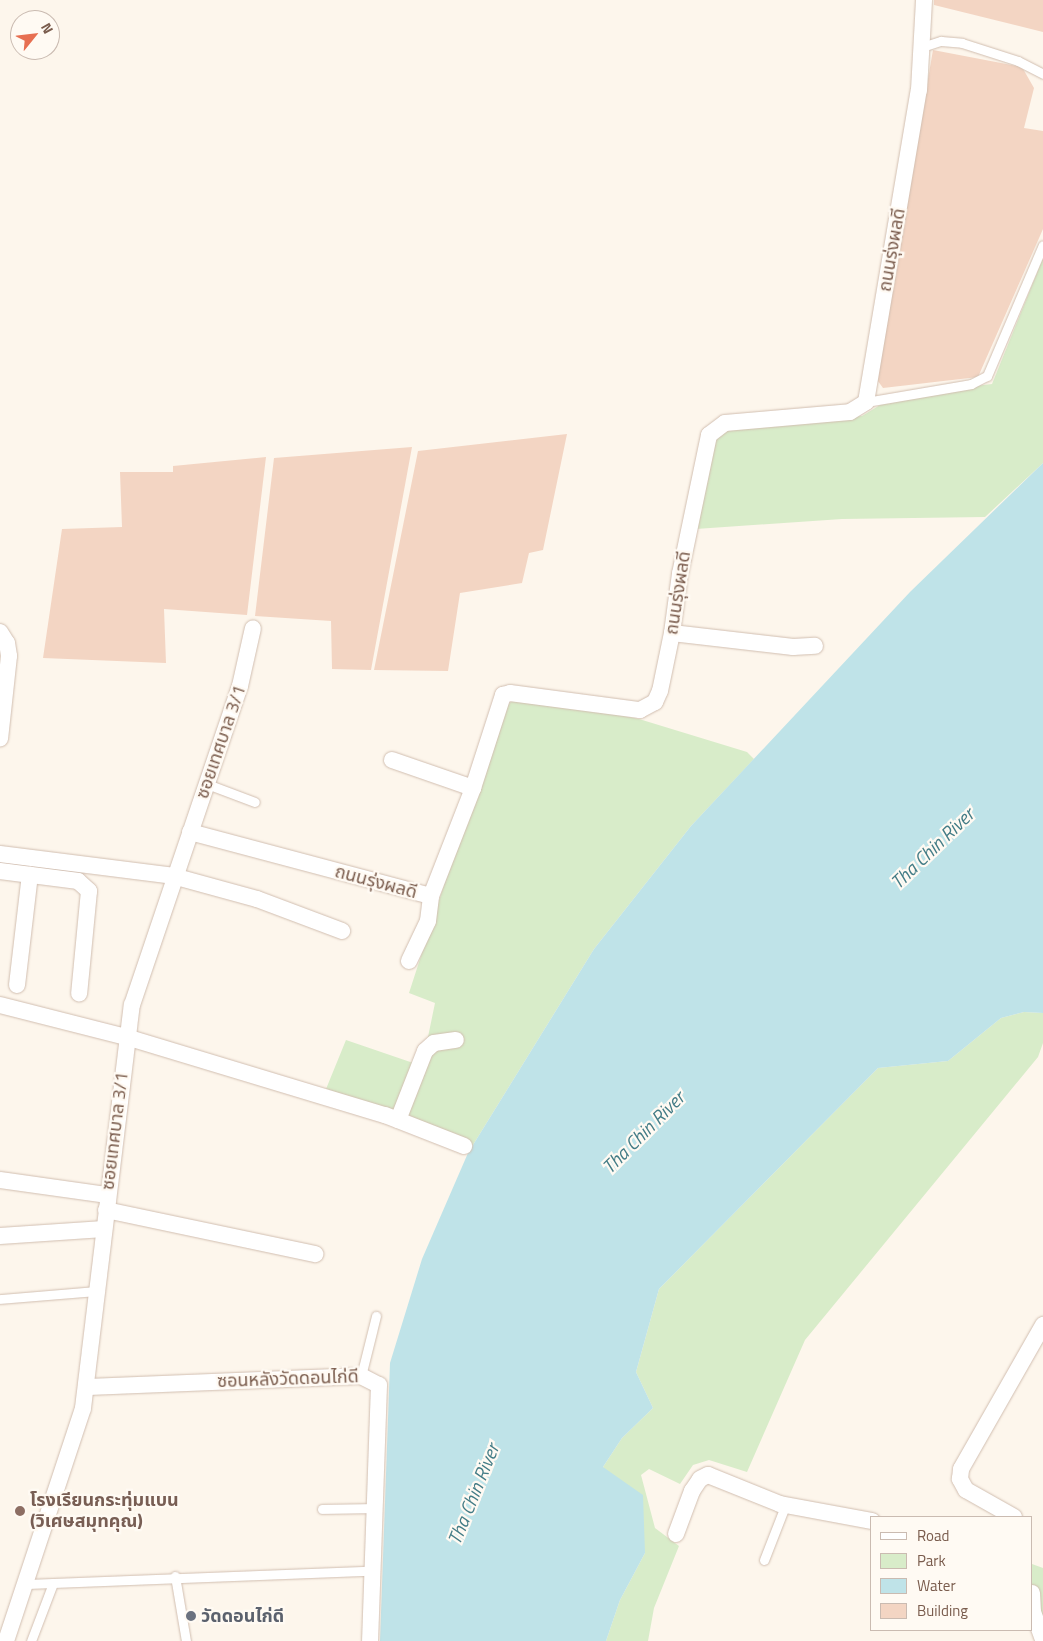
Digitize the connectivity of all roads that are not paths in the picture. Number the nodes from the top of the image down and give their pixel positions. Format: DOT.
graph roads {
  1 [pos="924,0"];
  2 [pos="922,47"];
  3 [pos="1043,74"];
  4 [pos="1043,245"];
  5 [pos="866,402"];
  6 [pos="253,628"];
  7 [pos="0,632"];
  8 [pos="672,633"];
  9 [pos="815,646"];
  10 [pos="0,733"];
  11 [pos="0,739"];
  12 [pos="392,760"];
  13 [pos="207,784"];
  14 [pos="473,788"];
  15 [pos="254,802"];
  16 [pos="190,832"];
  17 [pos="0,854"];
  18 [pos="0,872"];
  19 [pos="30,875"];
  20 [pos="174,876"];
  21 [pos="431,896"];
  22 [pos="342,931"];
  23 [pos="409,961"];
  24 [pos="17,985"];
  25 [pos="79,994"];
  26 [pos="0,1005"];
  27 [pos="126,1038"];
  28 [pos="456,1040"];
  29 [pos="398,1120"];
  30 [pos="464,1146"];
  31 [pos="0,1180"];
  32 [pos="106,1202"];
  33 [pos="104,1229"];
  34 [pos="0,1236"];
  35 [pos="315,1254"];
  36 [pos="98,1291"];
  37 [pos="0,1299"];
  38 [pos="376,1316"];
  39 [pos="1043,1325"];
  40 [pos="361,1376"];
  41 [pos="88,1387"];
  42 [pos="785,1506"];
  43 [pos="374,1508"];
  44 [pos="322,1509"];
  45 [pos="1012,1516"];
  46 [pos="870,1521"];
  47 [pos="676,1534"];
  48 [pos="764,1560"];
  49 [pos="371,1571"];
  50 [pos="175,1576"];
  51 [pos="53,1583"];
  52 [pos="25,1584"];
  53 [pos="1033,1606"];
  54 [pos="1034,1619"];
  55 [pos="1043,1639"];
  56 [pos="6,1641"];
  57 [pos="31,1641"];
  58 [pos="186,1641"];
  59 [pos="370,1641"];
  1 -- 2 [label="street, ถนนรุ่งผลดี"];
  2 -- 3 [label="lane"];
  2 -- 5 [label="street, ถนนรุ่งผลดี"];
  4 -- 5 [label="lane"];
  5 -- 8 [label="street, ถนนรุ่งผลดี"];
  6 -- 13 [label="street, ซอยเทศบาล 3/1"];
  7 -- 10 [label="street"];
  8 -- 9 [label="street"];
  8 -- 14 [label="street, ถนนรุ่งผลดี"];
  10 -- 11 [label="street"];
  12 -- 14 [label="street"];
  13 -- 15 [label="lane"];
  13 -- 16 [label="street, ซอยเทศบาล 3/1"];
  14 -- 21 [label="street, ถนนรุ่งผลดี"];
  16 -- 20 [label="street, ซอยเทศบาล 3/1"];
  16 -- 21 [label="street, ถนนรุ่งผลดี"];
  17 -- 20 [label="street"];
  18 -- 19 [label="street"];
  19 -- 24 [label="street"];
  19 -- 25 [label="street"];
  20 -- 22 [label="street"];
  20 -- 27 [label="street, ซอยเทศบาล 3/1"];
  21 -- 23 [label="street"];
  26 -- 27 [label="street"];
  27 -- 29 [label="street"];
  27 -- 32 [label="street, ซอยเทศบาล 3/1"];
  28 -- 29 [label="street"];
  29 -- 30 [label="street"];
  31 -- 32 [label="street"];
  32 -- 33 [label="street, ซอยเทศบาล 3/1"];
  32 -- 35 [label="street"];
  33 -- 34 [label="street"];
  33 -- 36 [label="street, ซอยเทศบาล 3/1"];
  36 -- 37 [label="lane"];
  36 -- 41 [label="street, ซอยเทศบาล 3/1"];
  38 -- 40 [label="lane"];
  39 -- 45 [label="street"];
  40 -- 41 [label="street, ซอนหลังวัดดอนไก่ดี"];
  40 -- 43 [label="street, ซอนหลังวัดดอนไก่ดี"];
  41 -- 52 [label="street, ซอยเทศบาล 3/1"];
  42 -- 46 [label="street"];
  42 -- 47 [label="street"];
  42 -- 48 [label="lane"];
  43 -- 44 [label="lane"];
  43 -- 49 [label="street, ซอนหลังวัดดอนไก่ดี"];
  49 -- 50 [label="lane"];
  49 -- 59 [label="street, ซอนหลังวัดดอนไก่ดี"];
  50 -- 51 [label="lane"];
  50 -- 58 [label="lane"];
  51 -- 52 [label="lane"];
  51 -- 57 [label="lane"];
  52 -- 56 [label="street, ซอยเทศบาล 3/1"];
  53 -- 54 [label="street"];
  54 -- 55 [label="street"];
}
